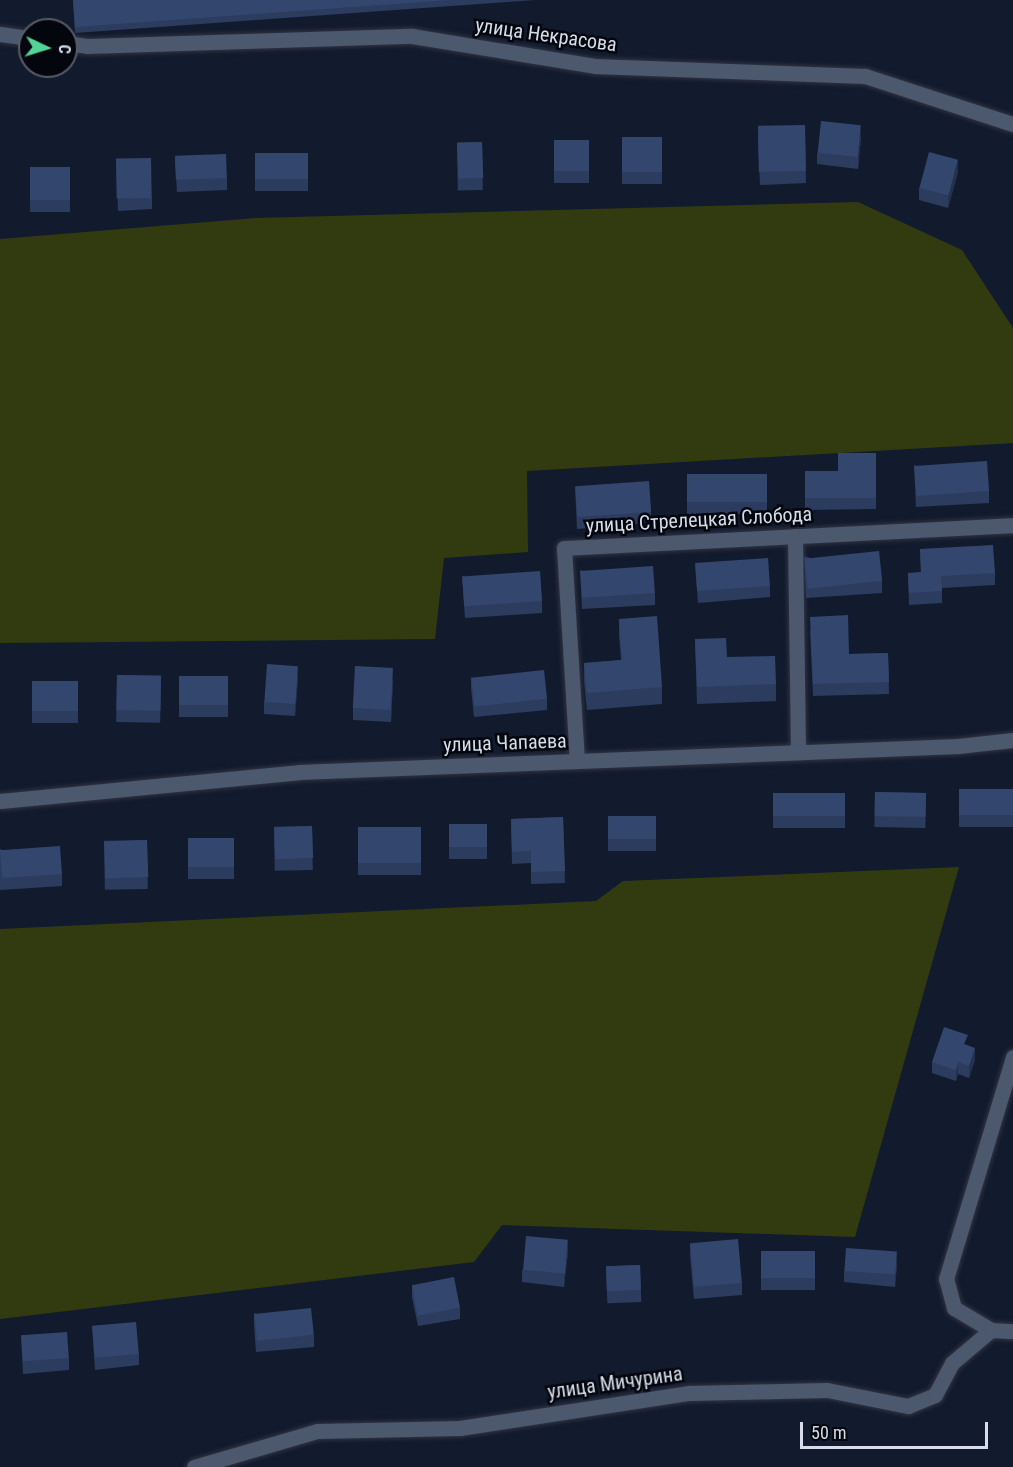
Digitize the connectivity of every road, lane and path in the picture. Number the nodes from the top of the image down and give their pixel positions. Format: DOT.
graph roads {
  1 [pos="0,34"];
  2 [pos="18,36"];
  3 [pos="78,45"];
  4 [pos="1013,124"];
  5 [pos="1013,525"];
  6 [pos="795,536"];
  7 [pos="1013,740"];
  8 [pos="798,752"];
  9 [pos="577,761"];
  10 [pos="0,801"];
  11 [pos="1013,1057"];
  12 [pos="991,1330"];
  13 [pos="1013,1331"];
  14 [pos="194,1467"];
  1 -- 2 [label="street"];
  3 -- 4 [label="street, улица Некрасова"];
  5 -- 6 [label="street, улица Стрелецкая Слобода"];
  6 -- 8 [label="street"];
  6 -- 9 [label="street, улица Стрелецкая Слобода"];
  7 -- 8 [label="street, улица Чапаева"];
  8 -- 9 [label="street, улица Чапаева"];
  9 -- 10 [label="street, улица Чапаева"];
  11 -- 12 [label="street"];
  12 -- 13 [label="street"];
  12 -- 14 [label="street, улица Мичурина"];
}
